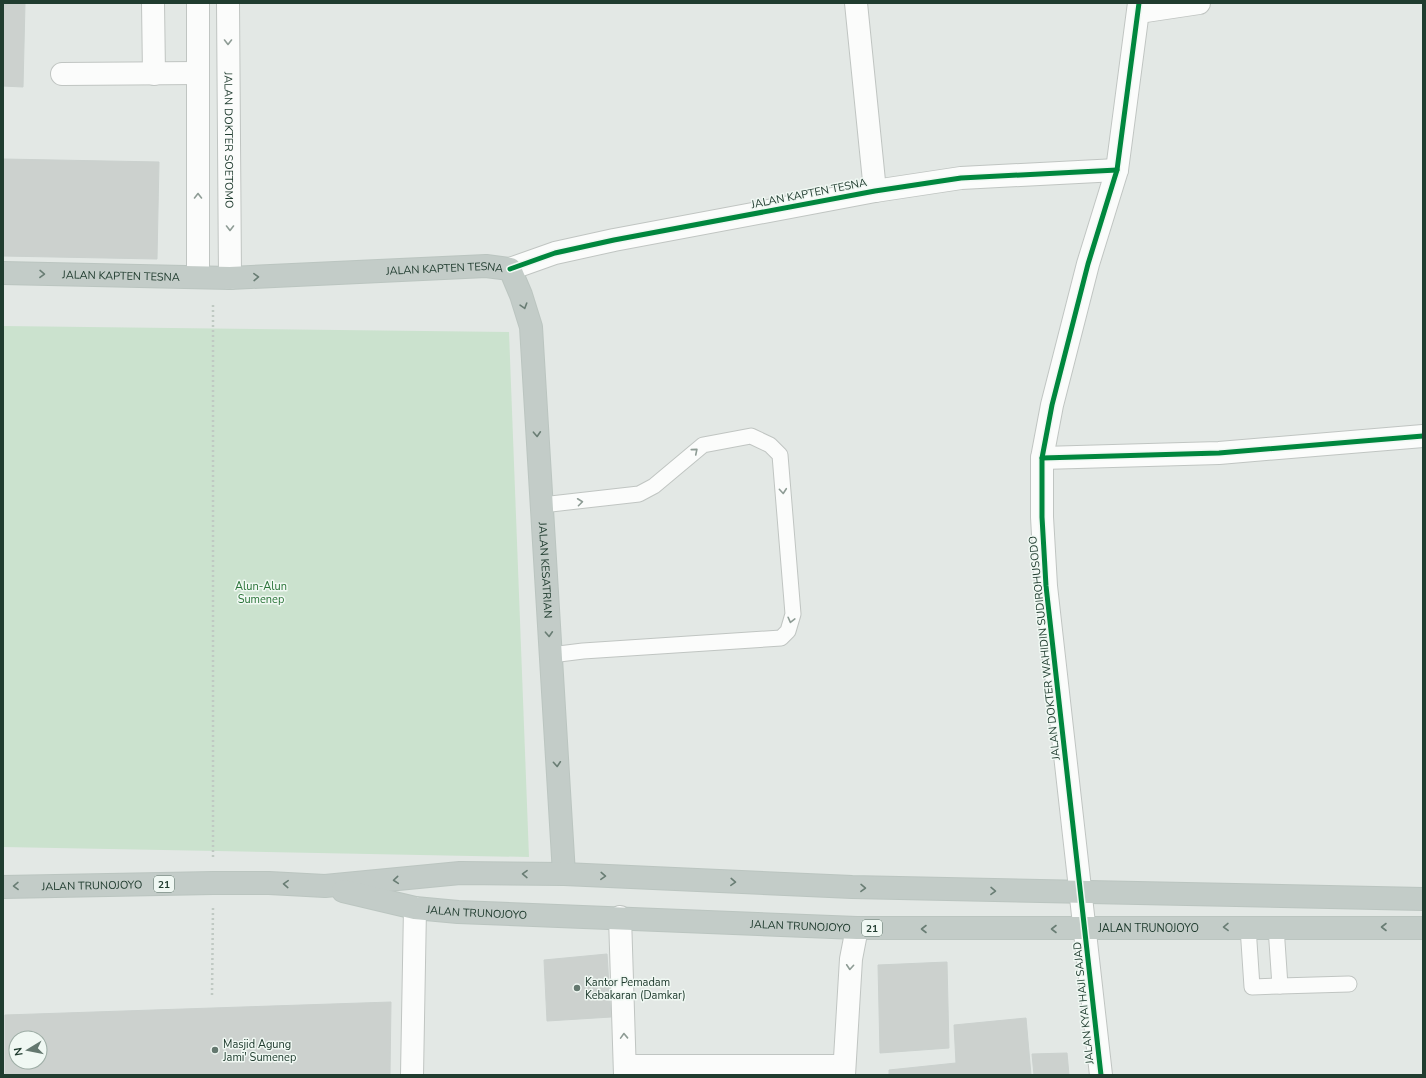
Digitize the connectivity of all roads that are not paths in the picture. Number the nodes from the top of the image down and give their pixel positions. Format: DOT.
graph roads {
  1 [pos="153,3"];
  2 [pos="198,3"];
  3 [pos="228,3"];
  4 [pos="856,3"];
  5 [pos="1199,3"];
  6 [pos="1139,8"];
  7 [pos="198,73"];
  8 [pos="62,74"];
  9 [pos="154,74"];
  10 [pos="228,74"];
  11 [pos="1116,170"];
  12 [pos="875,190"];
  13 [pos="510,269"];
  14 [pos="3,273"];
  15 [pos="214,277"];
  16 [pos="1423,436"];
  17 [pos="1042,458"];
  18 [pos="542,505"];
  19 [pos="551,655"];
  20 [pos="564,874"];
  21 [pos="324,886"];
  22 [pos="3,887"];
  23 [pos="1080,893"];
  24 [pos="1423,899"];
  25 [pos="415,908"];
  26 [pos="620,917"];
  27 [pos="1248,927"];
  28 [pos="1276,927"];
  29 [pos="857,928"];
  30 [pos="1423,928"];
  31 [pos="1085,929"];
  32 [pos="1349,984"];
  33 [pos="1280,986"];
  34 [pos="625,1071"];
  35 [pos="844,1071"];
  36 [pos="412,1075"];
  37 [pos="1101,1075"];
  1 -- 9 [label="street"];
  2 -- 7 [label="street"];
  3 -- 10 [label="street, JALAN DOKTER SOETOMO, one-way"];
  4 -- 12 [label="street"];
  5 -- 6 [label="street"];
  6 -- 11 [label="street, JALAN DOKTER WAHIDIN SUDIROHUSODO"];
  7 -- 9 [label="street"];
  7 -- 10 [label="street"];
  15 -- 7 [label="street, one-way"];
  8 -- 9 [label="street"];
  10 -- 15 [label="street, JALAN DOKTER SOETOMO, one-way"];
  11 -- 12 [label="street, JALAN KAPTEN TESNA"];
  11 -- 17 [label="street, JALAN DOKTER WAHIDIN SUDIROHUSODO"];
  12 -- 13 [label="street, JALAN KAPTEN TESNA"];
  15 -- 13 [label="highway, JALAN KAPTEN TESNA, one-way"];
  13 -- 18 [label="highway, JALAN KESATRIAN, one-way"];
  14 -- 15 [label="highway, JALAN KAPTEN TESNA, one-way"];
  16 -- 17 [label="street"];
  17 -- 23 [label="street, JALAN DOKTER WAHIDIN SUDIROHUSODO"];
  18 -- 19 [label="highway, JALAN KESATRIAN, one-way"];
  18 -- 19 [label="lane, one-way"];
  19 -- 20 [label="highway, JALAN KESATRIAN, one-way"];
  20 -- 21 [label="highway, JALAN TRUNOJOYO / 21, one-way"];
  20 -- 23 [label="highway, JALAN TRUNOJOYO / 21, one-way"];
  21 -- 22 [label="highway, JALAN TRUNOJOYO / 21, one-way"];
  21 -- 25 [label="highway, JALAN TRUNOJOYO / 21"];
  23 -- 24 [label="highway, JALAN TRUNOJOYO / 21"];
  23 -- 31 [label="street, JALAN DOKTER WAHIDIN SUDIROHUSODO"];
  25 -- 26 [label="highway, JALAN TRUNOJOYO / 21"];
  25 -- 36 [label="street"];
  26 -- 29 [label="highway, JALAN TRUNOJOYO / 21"];
  34 -- 26 [label="street, one-way"];
  27 -- 28 [label="highway, JALAN TRUNOJOYO / 21"];
  27 -- 31 [label="highway, JALAN TRUNOJOYO / 21, one-way"];
  27 -- 33 [label="lane"];
  30 -- 28 [label="highway, JALAN TRUNOJOYO / 21, one-way"];
  28 -- 33 [label="lane"];
  31 -- 29 [label="highway, JALAN TRUNOJOYO / 21, one-way"];
  29 -- 35 [label="street, one-way"];
  31 -- 37 [label="street, JALAN KYAI HAJI SAJAD"];
  32 -- 33 [label="lane"];
  34 -- 35 [label="street"];
}
